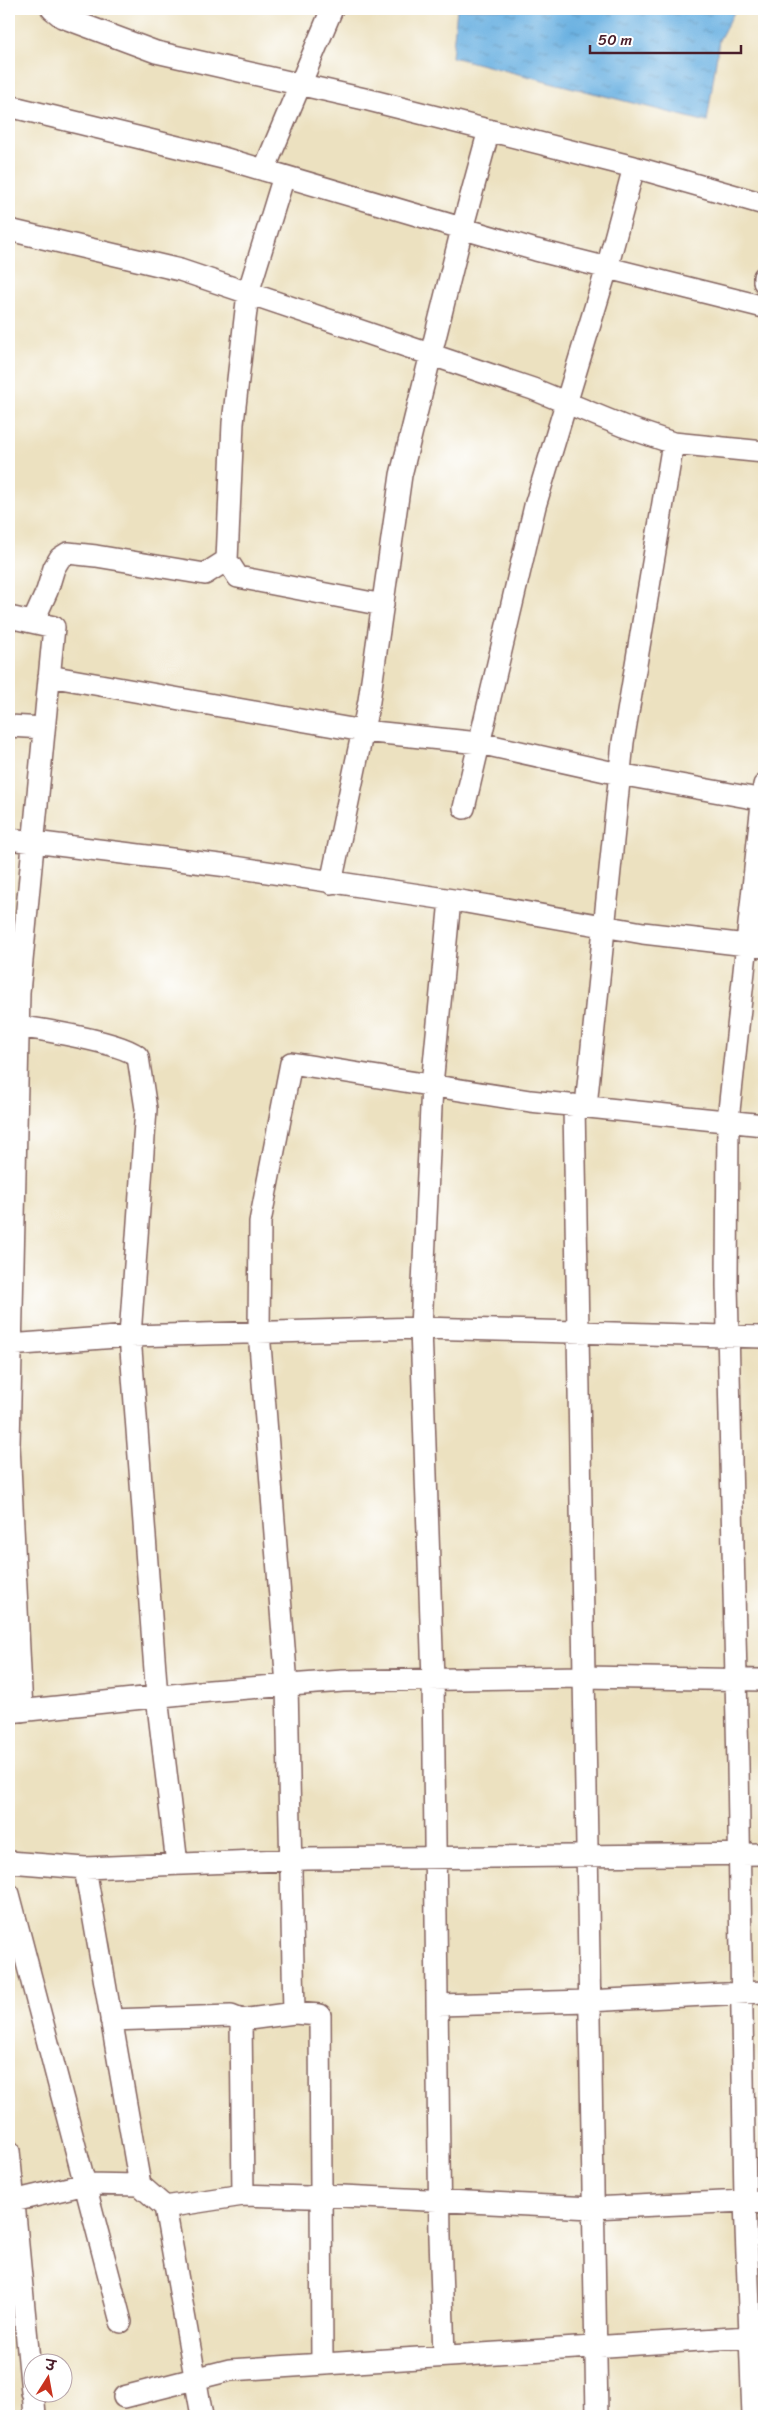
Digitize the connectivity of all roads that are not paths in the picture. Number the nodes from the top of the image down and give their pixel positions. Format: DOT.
graph roads {
  1 [pos="52,9"];
  2 [pos="332,9"];
  3 [pos="302,84"];
  4 [pos="9,106"];
  5 [pos="489,130"];
  6 [pos="634,167"];
  7 [pos="264,170"];
  8 [pos="284,176"];
  9 [pos="764,204"];
  10 [pos="462,229"];
  11 [pos="9,230"];
  12 [pos="608,268"];
  13 [pos="764,276"];
  14 [pos="764,282"];
  15 [pos="248,293"];
  16 [pos="764,307"];
  17 [pos="432,355"];
  18 [pos="566,402"];
  19 [pos="673,443"];
  20 [pos="764,452"];
  21 [pos="227,560"];
  22 [pos="383,605"];
  23 [pos="9,617"];
  24 [pos="33,622"];
  25 [pos="50,676"];
  26 [pos="9,726"];
  27 [pos="44,728"];
  28 [pos="363,731"];
  29 [pos="479,743"];
  30 [pos="620,774"];
  31 [pos="764,795"];
  32 [pos="464,808"];
  33 [pos="9,839"];
  34 [pos="34,842"];
  35 [pos="331,883"];
  36 [pos="450,900"];
  37 [pos="604,926"];
  38 [pos="756,946"];
  39 [pos="14,1026"];
  40 [pos="432,1085"];
  41 [pos="580,1106"];
  42 [pos="728,1120"];
  43 [pos="764,1125"];
  44 [pos="421,1328"];
  45 [pos="259,1332"];
  46 [pos="578,1332"];
  47 [pos="130,1336"];
  48 [pos="728,1336"];
  49 [pos="764,1337"];
  50 [pos="10,1345"];
  51 [pos="583,1677"];
  52 [pos="736,1679"];
  53 [pos="433,1680"];
  54 [pos="764,1680"];
  55 [pos="287,1685"];
  56 [pos="157,1697"];
  57 [pos="16,1712"];
  58 [pos="764,1854"];
  59 [pos="740,1855"];
  60 [pos="435,1857"];
  61 [pos="586,1857"];
  62 [pos="292,1860"];
  63 [pos="9,1862"];
  64 [pos="177,1864"];
  65 [pos="84,1868"];
  66 [pos="9,1894"];
  67 [pos="764,1992"];
  68 [pos="742,1993"];
  69 [pos="588,2001"];
  70 [pos="437,2005"];
  71 [pos="294,2013"];
  72 [pos="111,2020"];
  73 [pos="241,2020"];
  74 [pos="9,2152"];
  75 [pos="86,2184"];
  76 [pos="140,2185"];
  77 [pos="243,2194"];
  78 [pos="321,2195"];
  79 [pos="439,2200"];
  80 [pos="11,2201"];
  81 [pos="754,2202"];
  82 [pos="166,2208"];
  83 [pos="592,2208"];
  84 [pos="121,2322"];
  85 [pos="757,2337"];
  86 [pos="595,2345"];
  87 [pos="28,2352"];
  88 [pos="444,2355"];
  89 [pos="322,2363"];
  90 [pos="197,2378"];
  91 [pos="124,2397"];
  92 [pos="33,2402"];
  93 [pos="34,2416"];
  94 [pos="202,2416"];
  95 [pos="597,2416"];
  96 [pos="753,2416"];
  1 -- 3 [label="street"];
  2 -- 3 [label="street"];
  3 -- 5 [label="street"];
  3 -- 7 [label="street"];
  4 -- 7 [label="street"];
  5 -- 6 [label="street"];
  5 -- 10 [label="street"];
  6 -- 9 [label="street"];
  6 -- 12 [label="street"];
  7 -- 8 [label="street"];
  8 -- 10 [label="street"];
  8 -- 15 [label="street"];
  10 -- 12 [label="street"];
  10 -- 17 [label="street"];
  11 -- 15 [label="street"];
  12 -- 16 [label="street"];
  12 -- 18 [label="street"];
  13 -- 14 [label="street"];
  15 -- 17 [label="street"];
  15 -- 21 [label="street"];
  17 -- 18 [label="street"];
  17 -- 22 [label="street"];
  18 -- 19 [label="street"];
  18 -- 29 [label="street"];
  19 -- 20 [label="street"];
  19 -- 30 [label="street"];
  21 -- 22 [label="street"];
  21 -- 24 [label="street"];
  22 -- 28 [label="street"];
  23 -- 24 [label="street"];
  24 -- 25 [label="street"];
  25 -- 27 [label="street"];
  25 -- 28 [label="street"];
  26 -- 27 [label="street"];
  27 -- 34 [label="street"];
  28 -- 29 [label="street"];
  28 -- 35 [label="street"];
  29 -- 30 [label="street"];
  29 -- 32 [label="street"];
  30 -- 31 [label="street"];
  30 -- 37 [label="street"];
  31 -- 38 [label="street"];
  33 -- 34 [label="street"];
  34 -- 35 [label="street"];
  34 -- 39 [label="street"];
  35 -- 36 [label="street"];
  36 -- 37 [label="street"];
  36 -- 40 [label="street"];
  37 -- 38 [label="street"];
  37 -- 41 [label="street"];
  38 -- 42 [label="street"];
  39 -- 47 [label="street"];
  39 -- 50 [label="street"];
  40 -- 41 [label="street"];
  40 -- 44 [label="street"];
  40 -- 45 [label="street"];
  41 -- 42 [label="street"];
  41 -- 46 [label="street"];
  42 -- 43 [label="street"];
  42 -- 48 [label="street"];
  44 -- 45 [label="street"];
  44 -- 46 [label="street"];
  44 -- 53 [label="street"];
  45 -- 47 [label="street"];
  45 -- 55 [label="street"];
  46 -- 48 [label="street"];
  46 -- 51 [label="street"];
  47 -- 50 [label="street"];
  47 -- 56 [label="street"];
  48 -- 49 [label="street"];
  48 -- 52 [label="street"];
  50 -- 57 [label="street"];
  51 -- 52 [label="street"];
  51 -- 53 [label="street"];
  51 -- 61 [label="street"];
  52 -- 54 [label="street"];
  52 -- 59 [label="street"];
  53 -- 55 [label="street"];
  53 -- 60 [label="street"];
  55 -- 56 [label="street"];
  55 -- 62 [label="street"];
  56 -- 57 [label="street"];
  56 -- 64 [label="street"];
  58 -- 59 [label="street"];
  59 -- 61 [label="street"];
  59 -- 68 [label="street"];
  60 -- 61 [label="street"];
  60 -- 62 [label="street"];
  60 -- 70 [label="street"];
  61 -- 69 [label="street"];
  62 -- 64 [label="street"];
  62 -- 71 [label="street"];
  63 -- 65 [label="street"];
  64 -- 65 [label="street"];
  65 -- 72 [label="street"];
  66 -- 75 [label="street"];
  67 -- 68 [label="street"];
  68 -- 69 [label="street"];
  68 -- 81 [label="street"];
  69 -- 70 [label="street"];
  69 -- 83 [label="street"];
  70 -- 79 [label="street"];
  71 -- 73 [label="street"];
  71 -- 78 [label="street"];
  72 -- 73 [label="street"];
  72 -- 76 [label="street"];
  73 -- 77 [label="street"];
  74 -- 80 [label="street"];
  75 -- 76 [label="street"];
  75 -- 80 [label="street"];
  75 -- 84 [label="street"];
  76 -- 82 [label="street"];
  77 -- 78 [label="street"];
  77 -- 82 [label="street"];
  78 -- 79 [label="street"];
  78 -- 89 [label="street"];
  79 -- 83 [label="street"];
  79 -- 88 [label="street"];
  80 -- 87 [label="street"];
  81 -- 83 [label="street"];
  81 -- 85 [label="street"];
  82 -- 90 [label="street"];
  83 -- 86 [label="street"];
  85 -- 86 [label="street"];
  85 -- 96 [label="street"];
  86 -- 88 [label="street"];
  86 -- 95 [label="street"];
  88 -- 89 [label="street"];
  89 -- 90 [label="street"];
  90 -- 91 [label="street"];
  90 -- 94 [label="street"];
  92 -- 93 [label="street"];
}
